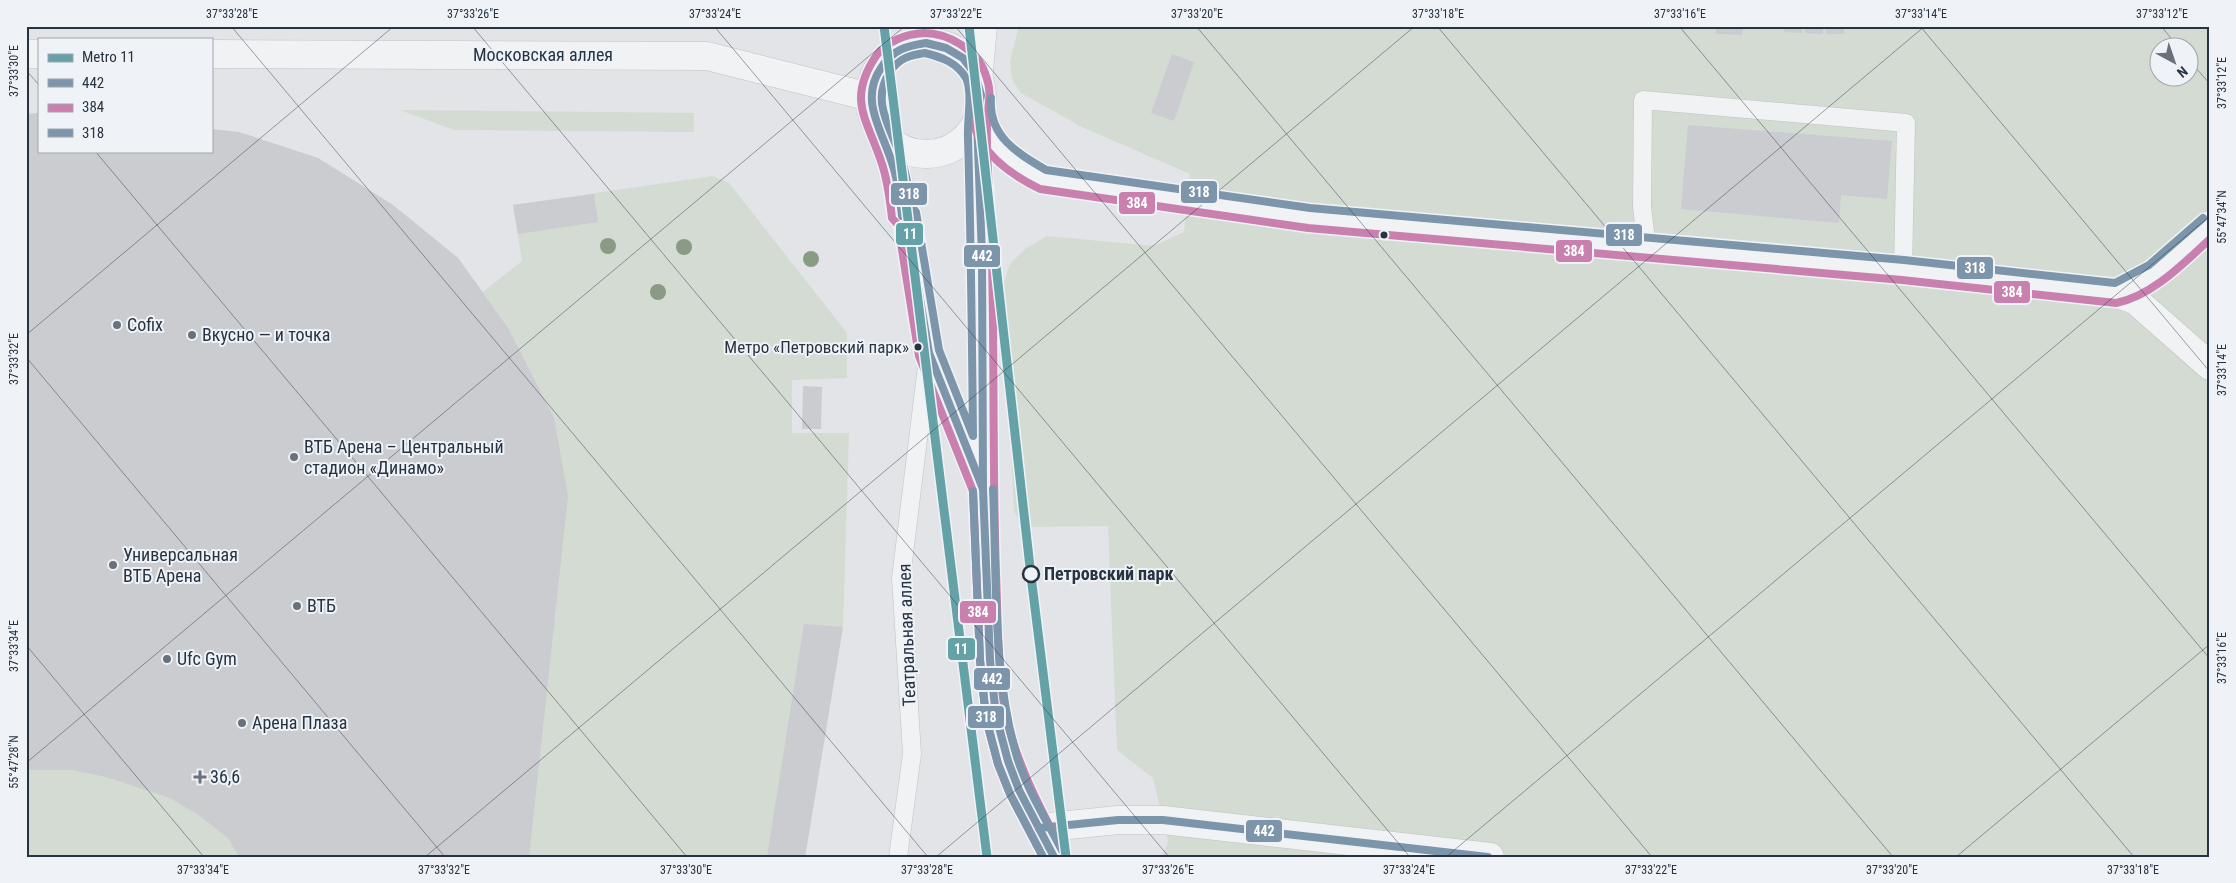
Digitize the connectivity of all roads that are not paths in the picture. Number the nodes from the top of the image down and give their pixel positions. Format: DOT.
graph roads {
  1 [pos="902,26"];
  2 [pos="983,26"];
  3 [pos="212,54"];
  4 [pos="889,56"];
  5 [pos="978,81"];
  6 [pos="870,97"];
  7 [pos="978,115"];
  8 [pos="879,130"];
  9 [pos="2210,225"];
  10 [pos="1646,249"];
  11 [pos="1903,270"];
  12 [pos="2116,293"];
  13 [pos="929,353"];
  14 [pos="2210,366"];
  15 [pos="983,489"];
  16 [pos="1039,828"];
  17 [pos="898,857"];
  18 [pos="1054,857"];
  19 [pos="1490,857"];
  1 -- 4 [label="street"];
  2 -- 5 [label="street"];
  3 -- 6 [label="street, Московская аллея"];
  4 -- 5 [label="street"];
  4 -- 6 [label="street"];
  5 -- 7 [label="street"];
  6 -- 8 [label="street"];
  7 -- 8 [label="street"];
  7 -- 10 [label="street"];
  7 -- 15 [label="street"];
  8 -- 13 [label="street"];
  9 -- 12 [label="street"];
  10 -- 11 [label="street"];
  10 -- 11 [label="lane"];
  11 -- 12 [label="street"];
  12 -- 14 [label="street"];
  13 -- 15 [label="street"];
  13 -- 17 [label="lane, Театральная аллея"];
  15 -- 16 [label="street"];
  16 -- 18 [label="street"];
  16 -- 19 [label="street"];
}
